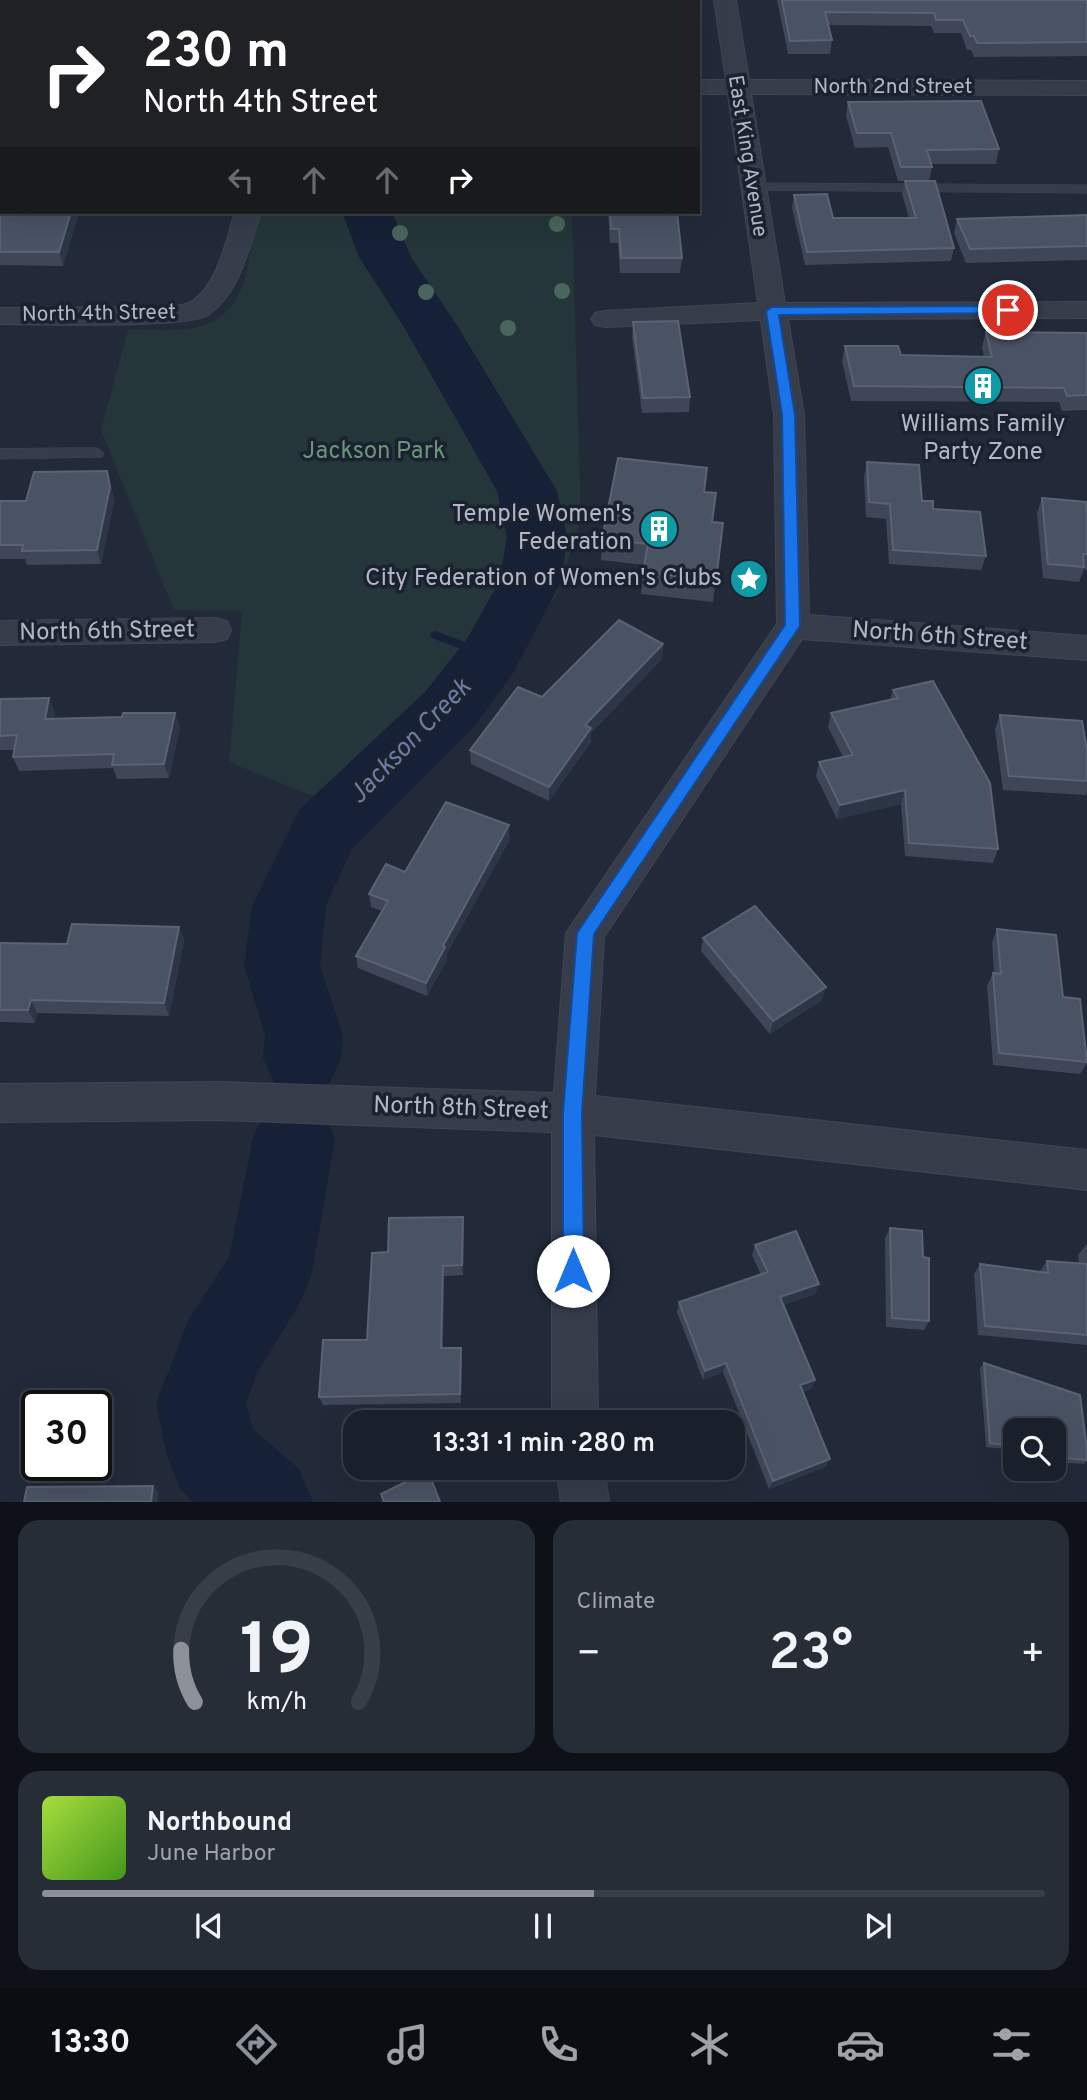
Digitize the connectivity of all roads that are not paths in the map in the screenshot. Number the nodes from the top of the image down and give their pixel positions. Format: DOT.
graph roads {
  1 [pos="724,0"];
  2 [pos="700,87"];
  3 [pos="736,87"];
  4 [pos="1087,88"];
  5 [pos="752,187"];
  6 [pos="1087,189"];
  7 [pos="247,214"];
  8 [pos="1087,310"];
  9 [pos="772,311"];
  10 [pos="0,316"];
  11 [pos="605,319"];
  12 [pos="97,453"];
  13 [pos="0,454"];
  14 [pos="793,626"];
  15 [pos="215,630"];
  16 [pos="0,633"];
  17 [pos="1087,648"];
  18 [pos="0,1103"];
  19 [pos="573,1113"];
  20 [pos="1087,1170"];
  21 [pos="575,1410"];
  22 [pos="582,1480"];
  23 [pos="585,1502"];
  1 -- 3 [label="street, East King Avenue"];
  2 -- 3 [label="street, North 2nd Street"];
  3 -- 4 [label="street, North 2nd Street"];
  3 -- 5 [label="street, East King Avenue"];
  5 -- 6 [label="lane"];
  5 -- 9 [label="street, East King Avenue"];
  7 -- 10 [label="street, North 4th Street"];
  8 -- 9 [label="street"];
  9 -- 11 [label="street"];
  9 -- 14 [label="street, East King Avenue"];
  12 -- 13 [label="lane"];
  14 -- 17 [label="street, North 6th Street"];
  14 -- 19 [label="street"];
  15 -- 16 [label="street, North 6th Street"];
  18 -- 19 [label="street, North 8th Street"];
  19 -- 20 [label="street, North 8th Street"];
  19 -- 21 [label="street"];
  22 -- 23 [label="street"];
}
